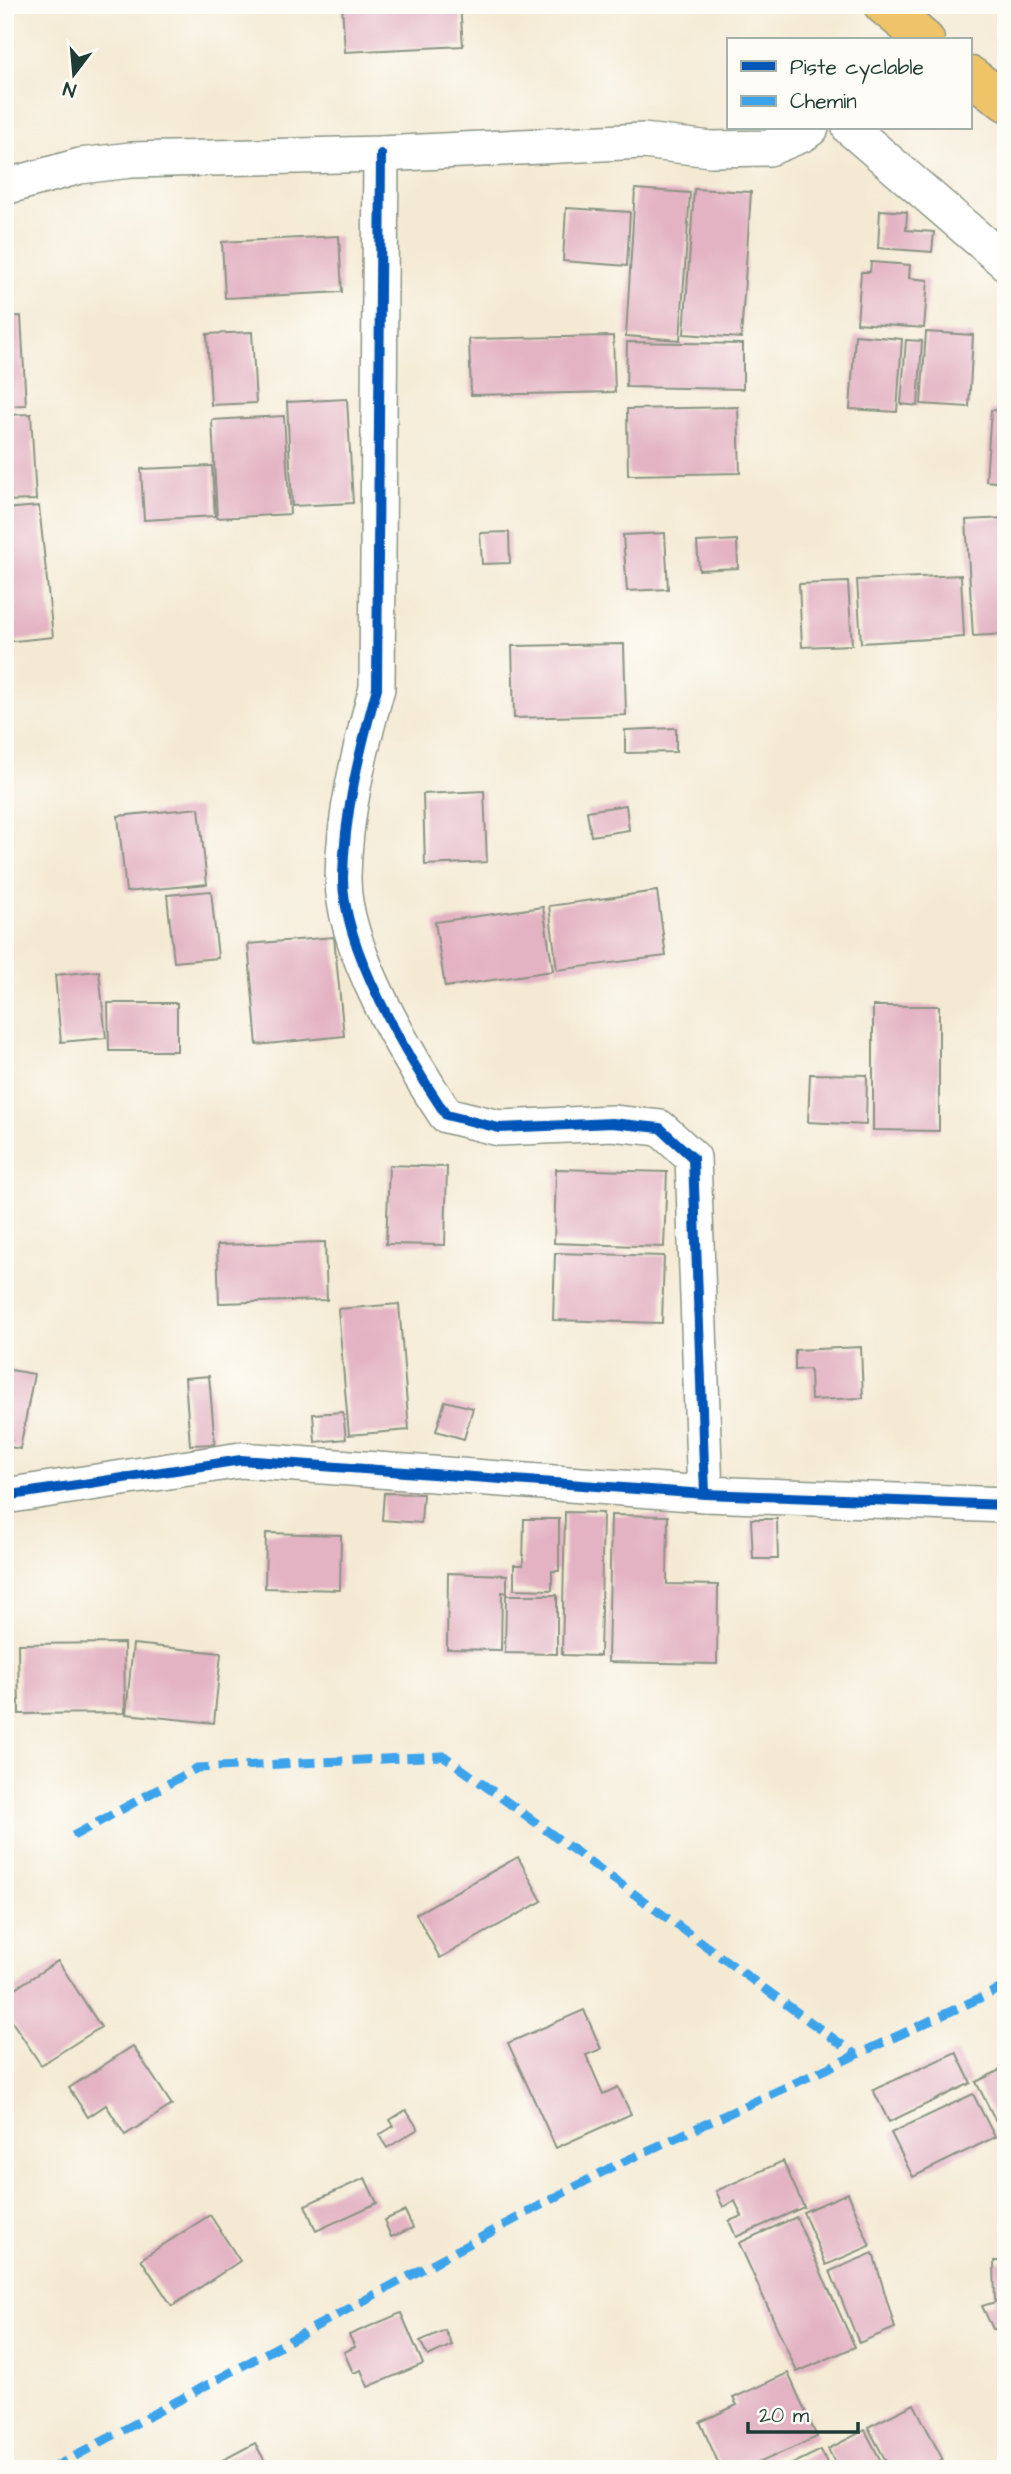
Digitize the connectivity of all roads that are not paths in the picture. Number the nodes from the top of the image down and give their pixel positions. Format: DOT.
graph roads {
  1 [pos="883,5"];
  2 [pos="923,38"];
  3 [pos="972,77"];
  4 [pos="1006,102"];
  5 [pos="808,130"];
  6 [pos="852,130"];
  7 [pos="381,154"];
  8 [pos="5,187"];
  9 [pos="1006,263"];
  10 [pos="705,1494"];
  11 [pos="5,1496"];
  12 [pos="1006,1505"];
  1 -- 2 [label="highway"];
  3 -- 4 [label="highway"];
  5 -- 7 [label="street"];
  6 -- 9 [label="street"];
  7 -- 8 [label="street"];
  7 -- 10 [label="street"];
  10 -- 11 [label="street"];
  10 -- 12 [label="street"];
}
